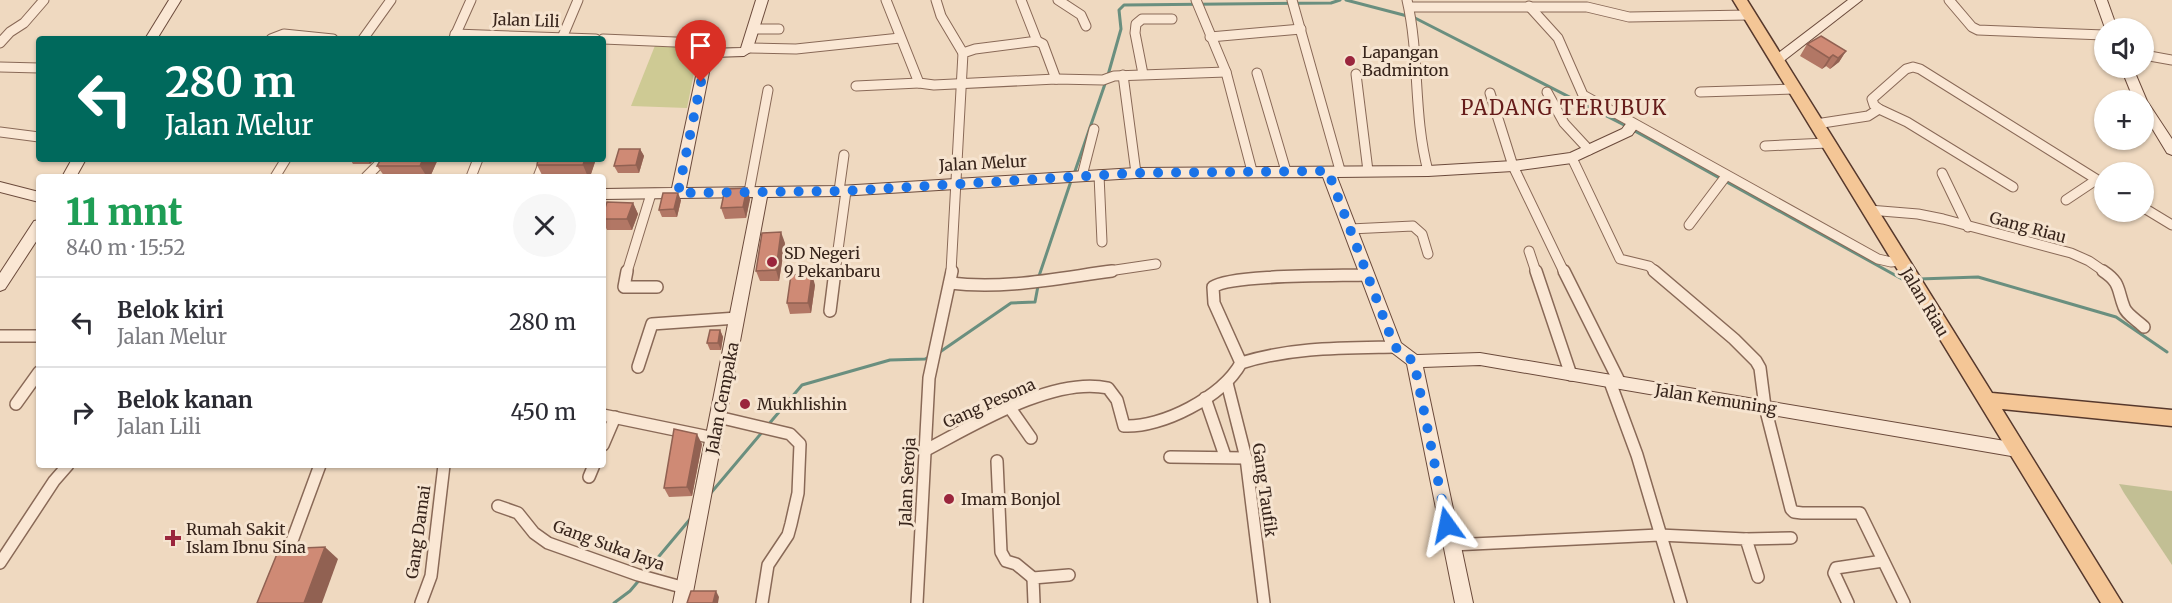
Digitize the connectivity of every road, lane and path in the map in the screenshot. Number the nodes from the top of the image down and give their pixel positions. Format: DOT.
graph roads {
  1 [pos="44,0"];
  2 [pos="174,0"];
  3 [pos="391,0"];
  4 [pos="471,0"];
  5 [pos="578,0"];
  6 [pos="762,0"];
  7 [pos="886,0"];
  8 [pos="936,0"];
  9 [pos="1021,0"];
  10 [pos="1058,0"];
  11 [pos="1292,0"];
  12 [pos="1740,0"];
  13 [pos="1856,0"];
  14 [pos="1949,0"];
  15 [pos="2101,0"];
  16 [pos="1197,3"];
  17 [pos="1529,6"];
  18 [pos="1410,10"];
  19 [pos="1749,15"];
  20 [pos="2107,18"];
  21 [pos="1172,19"];
  22 [pos="1086,26"];
  23 [pos="754,29"];
  24 [pos="779,29"];
  25 [pos="1301,29"];
  26 [pos="2094,35"];
  27 [pos="153,36"];
  28 [pos="279,36"];
  29 [pos="304,36"];
  30 [pos="365,36"];
  31 [pos="454,36"];
  32 [pos="563,36"];
  33 [pos="1210,37"];
  34 [pos="900,38"];
  35 [pos="606,40"];
  36 [pos="1037,41"];
  37 [pos="0,43"];
  38 [pos="748,48"];
  39 [pos="707,53"];
  40 [pos="963,53"];
  41 [pos="2154,57"];
  42 [pos="1777,60"];
  43 [pos="2172,60"];
  44 [pos="0,67"];
  45 [pos="36,68"];
  46 [pos="1226,72"];
  47 [pos="1257,73"];
  48 [pos="1143,74"];
  49 [pos="1356,74"];
  50 [pos="1118,75"];
  51 [pos="1056,79"];
  52 [pos="962,82"];
  53 [pos="919,83"];
  54 [pos="856,86"];
  55 [pos="1794,89"];
  56 [pos="768,90"];
  57 [pos="1547,92"];
  58 [pos="1700,92"];
  59 [pos="1490,93"];
  60 [pos="1880,110"];
  61 [pos="2154,121"];
  62 [pos="1816,124"];
  63 [pos="1630,128"];
  64 [pos="1094,129"];
  65 [pos="0,132"];
  66 [pos="36,137"];
  67 [pos="1827,143"];
  68 [pos="1765,146"];
  69 [pos="1589,150"];
  70 [pos="2172,150"];
  71 [pos="844,154"];
  72 [pos="1572,158"];
  73 [pos="381,162"];
  74 [pos="1514,166"];
  75 [pos="1334,170"];
  76 [pos="1252,171"];
  77 [pos="1286,171"];
  78 [pos="1368,171"];
  79 [pos="1428,171"];
  80 [pos="1136,173"];
  81 [pos="1942,173"];
  82 [pos="369,174"];
  83 [pos="1099,175"];
  84 [pos="1074,176"];
  85 [pos="2094,178"];
  86 [pos="1722,181"];
  87 [pos="957,182"];
  88 [pos="2094,186"];
  89 [pos="0,187"];
  90 [pos="2013,187"];
  91 [pos="842,191"];
  92 [pos="755,192"];
  93 [pos="678,193"];
  94 [pos="606,194"];
  95 [pos="651,194"];
  96 [pos="36,196"];
  97 [pos="2067,200"];
  98 [pos="1869,210"];
  99 [pos="2154,214"];
  100 [pos="1689,225"];
  101 [pos="2172,225"];
  102 [pos="1968,227"];
  103 [pos="1350,229"];
  104 [pos="36,230"];
  105 [pos="1102,242"];
  106 [pos="1529,251"];
  107 [pos="1428,254"];
  108 [pos="1900,261"];
  109 [pos="1156,264"];
  110 [pos="1367,275"];
  111 [pos="950,282"];
  112 [pos="0,285"];
  113 [pos="657,286"];
  114 [pos="830,311"];
  115 [pos="737,318"];
  116 [pos="2144,327"];
  117 [pos="0,336"];
  118 [pos="36,336"];
  119 [pos="1395,347"];
  120 [pos="1414,362"];
  121 [pos="1240,366"];
  122 [pos="638,367"];
  123 [pos="1571,375"];
  124 [pos="36,376"];
  125 [pos="1615,382"];
  126 [pos="1227,383"];
  127 [pos="1205,398"];
  128 [pos="1986,400"];
  129 [pos="16,404"];
  130 [pos="1765,407"];
  131 [pos="1010,408"];
  132 [pos="606,416"];
  133 [pos="615,417"];
  134 [pos="718,417"];
  135 [pos="2172,418"];
  136 [pos="606,438"];
  137 [pos="714,438"];
  138 [pos="1031,438"];
  139 [pos="926,450"];
  140 [pos="2017,450"];
  141 [pos="1225,456"];
  142 [pos="1170,457"];
  143 [pos="1246,458"];
  144 [pos="997,461"];
  145 [pos="65,468"];
  146 [pos="319,468"];
  147 [pos="444,468"];
  148 [pos="498,506"];
  149 [pos="1659,535"];
  150 [pos="1791,538"];
  151 [pos="1746,539"];
  152 [pos="1451,545"];
  153 [pos="1883,561"];
  154 [pos="0,563"];
  155 [pos="281,571"];
  156 [pos="1069,575"];
  157 [pos="1758,577"];
  158 [pos="1034,578"];
  159 [pos="683,595"];
  160 [pos="422,603"];
  161 [pos="762,603"];
  162 [pos="917,603"];
  163 [pos="1034,603"];
  164 [pos="1264,603"];
  165 [pos="1464,603"];
  166 [pos="1681,603"];
  167 [pos="1848,603"];
  168 [pos="1904,603"];
  169 [pos="2112,603"];
  1 -- 37 [label="street"];
  2 -- 27 [label="street"];
  3 -- 30 [label="street"];
  4 -- 31 [label="street"];
  5 -- 32 [label="street"];
  6 -- 23 [label="street"];
  7 -- 34 [label="street"];
  8 -- 40 [label="street"];
  9 -- 36 [label="street"];
  10 -- 22 [label="street"];
  11 -- 25 [label="street"];
  12 -- 19 [label="main road, Jalan Riau"];
  13 -- 42 [label="street"];
  14 -- 26 [label="street"];
  15 -- 20 [label="street"];
  16 -- 33 [label="street"];
  17 -- 18 [label="street"];
  17 -- 19 [label="street"];
  17 -- 63 [label="street"];
  18 -- 79 [label="street"];
  19 -- 42 [label="main road, Jalan Riau"];
  21 -- 48 [label="street"];
  23 -- 24 [label="street"];
  23 -- 38 [label="street"];
  25 -- 33 [label="street"];
  25 -- 75 [label="street"];
  28 -- 29 [label="street"];
  33 -- 46 [label="street"];
  34 -- 38 [label="street"];
  34 -- 53 [label="street"];
  35 -- 39 [label="street, Jalan Lili"];
  36 -- 40 [label="street"];
  36 -- 51 [label="street"];
  38 -- 39 [label="street"];
  39 -- 93 [label="street"];
  40 -- 52 [label="street"];
  41 -- 43 [label="street"];
  42 -- 55 [label="main road, Jalan Riau"];
  44 -- 45 [label="street"];
  46 -- 48 [label="street"];
  46 -- 76 [label="street"];
  47 -- 77 [label="street"];
  48 -- 50 [label="street"];
  49 -- 78 [label="street"];
  50 -- 51 [label="street"];
  50 -- 80 [label="street"];
  51 -- 52 [label="street"];
  52 -- 53 [label="street"];
  52 -- 87 [label="street"];
  53 -- 54 [label="street"];
  55 -- 58 [label="street"];
  55 -- 62 [label="main road, Jalan Riau"];
  56 -- 92 [label="street"];
  57 -- 69 [label="street"];
  59 -- 74 [label="street"];
  60 -- 62 [label="street"];
  60 -- 85 [label="street"];
  60 -- 90 [label="street"];
  61 -- 70 [label="street"];
  62 -- 67 [label="main road, Jalan Riau"];
  63 -- 69 [label="street, Jalan Melur"];
  63 -- 86 [label="street"];
  64 -- 84 [label="street"];
  65 -- 66 [label="street"];
  67 -- 68 [label="street"];
  67 -- 98 [label="main road, Jalan Riau"];
  69 -- 72 [label="street, Jalan Melur"];
  71 -- 91 [label="street"];
  72 -- 74 [label="street, Jalan Melur"];
  72 -- 130 [label="street"];
  73 -- 82 [label="street"];
  74 -- 79 [label="street, Jalan Melur"];
  74 -- 125 [label="street"];
  75 -- 77 [label="street, Jalan Melur"];
  75 -- 78 [label="street, Jalan Melur"];
  75 -- 103 [label="street"];
  76 -- 77 [label="street, Jalan Melur"];
  76 -- 80 [label="street, Jalan Melur"];
  78 -- 79 [label="street, Jalan Melur"];
  80 -- 83 [label="street, Jalan Melur"];
  81 -- 102 [label="street"];
  83 -- 84 [label="street, Jalan Melur"];
  83 -- 105 [label="street"];
  84 -- 87 [label="street, Jalan Melur"];
  86 -- 100 [label="street"];
  86 -- 108 [label="street"];
  87 -- 91 [label="street, Jalan Melur"];
  87 -- 111 [label="street"];
  88 -- 97 [label="street"];
  89 -- 96 [label="street"];
  91 -- 92 [label="street, Jalan Melur"];
  91 -- 114 [label="street"];
  92 -- 93 [label="street, Jalan Melur"];
  92 -- 115 [label="street, Jalan Cempaka"];
  93 -- 95 [label="street, Jalan Melur"];
  94 -- 95 [label="street, Jalan Melur"];
  95 -- 113 [label="street"];
  98 -- 102 [label="street, Gang Riau"];
  98 -- 108 [label="main road, Jalan Riau"];
  99 -- 101 [label="street"];
  102 -- 116 [label="street, Gang Riau"];
  103 -- 107 [label="street"];
  103 -- 110 [label="street"];
  104 -- 112 [label="street"];
  106 -- 123 [label="street"];
  108 -- 128 [label="main road, Jalan Riau"];
  109 -- 111 [label="street"];
  110 -- 119 [label="street"];
  110 -- 121 [label="street"];
  111 -- 139 [label="street, Jalan Seroja"];
  115 -- 122 [label="street"];
  115 -- 134 [label="street, Jalan Cempaka"];
  117 -- 118 [label="street"];
  119 -- 120 [label="street"];
  119 -- 121 [label="street"];
  120 -- 123 [label="street, Jalan Kemuning"];
  120 -- 152 [label="street"];
  121 -- 126 [label="street, Gang Pesona"];
  123 -- 125 [label="street, Jalan Kemuning"];
  124 -- 129 [label="street"];
  125 -- 130 [label="street, Jalan Kemuning"];
  125 -- 149 [label="street"];
  126 -- 127 [label="street, Gang Pesona"];
  126 -- 143 [label="street, Gang Taufik"];
  127 -- 131 [label="street, Gang Pesona"];
  127 -- 141 [label="street"];
  128 -- 135 [label="main road"];
  128 -- 140 [label="main road, Jalan Riau"];
  130 -- 140 [label="street, Jalan Kemuning"];
  130 -- 153 [label="street"];
  131 -- 138 [label="street"];
  131 -- 139 [label="street, Gang Pesona"];
  132 -- 133 [label="street"];
  133 -- 136 [label="street"];
  133 -- 137 [label="street"];
  134 -- 137 [label="street, Jalan Cempaka"];
  134 -- 161 [label="street"];
  137 -- 159 [label="street, Jalan Cempaka"];
  139 -- 162 [label="street, Jalan Seroja"];
  140 -- 169 [label="main road, Jalan Riau"];
  141 -- 142 [label="street"];
  141 -- 143 [label="street"];
  143 -- 164 [label="street, Gang Taufik"];
  144 -- 158 [label="street"];
  145 -- 154 [label="street"];
  146 -- 155 [label="street"];
  147 -- 160 [label="street, Gang Damai"];
  148 -- 159 [label="street, Gang Suka Jaya"];
  149 -- 151 [label="street"];
  149 -- 152 [label="street"];
  149 -- 166 [label="street"];
  150 -- 151 [label="street"];
  151 -- 157 [label="street"];
  152 -- 165 [label="street"];
  153 -- 167 [label="street"];
  153 -- 168 [label="street"];
  156 -- 158 [label="street"];
  158 -- 163 [label="street"];
}
